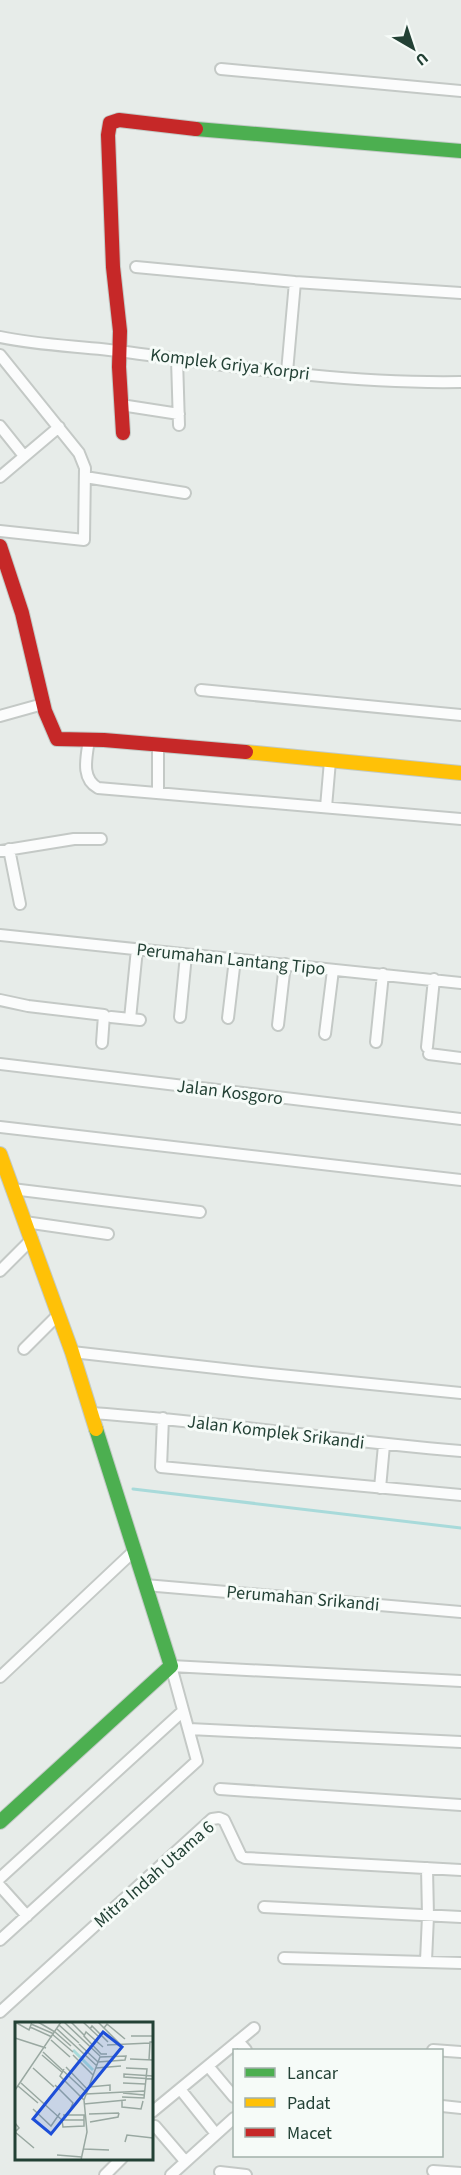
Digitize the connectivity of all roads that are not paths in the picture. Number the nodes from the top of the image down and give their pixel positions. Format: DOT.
graph roads {
  1 [pos="221,69"];
  2 [pos="461,91"];
  3 [pos="461,151"];
  4 [pos="136,267"];
  5 [pos="295,282"];
  6 [pos="461,293"];
  7 [pos="3,341"];
  8 [pos="120,351"];
  9 [pos="0,355"];
  10 [pos="177,358"];
  11 [pos="287,372"];
  12 [pos="461,382"];
  13 [pos="121,405"];
  14 [pos="0,426"];
  15 [pos="59,427"];
  16 [pos="123,433"];
  17 [pos="24,456"];
  18 [pos="0,477"];
  19 [pos="85,477"];
  20 [pos="185,493"];
  21 [pos="0,531"];
  22 [pos="2,554"];
  23 [pos="201,690"];
  24 [pos="43,704"];
  25 [pos="461,715"];
  26 [pos="0,716"];
  27 [pos="89,739"];
  28 [pos="158,744"];
  29 [pos="330,761"];
  30 [pos="461,773"];
  31 [pos="159,792"];
  32 [pos="326,807"];
  33 [pos="461,819"];
  34 [pos="102,839"];
  35 [pos="4,850"];
  36 [pos="20,904"];
  37 [pos="0,935"];
  38 [pos="136,949"];
  39 [pos="186,954"];
  40 [pos="235,959"];
  41 [pos="285,964"];
  42 [pos="333,970"];
  43 [pos="383,974"];
  44 [pos="434,979"];
  45 [pos="461,983"];
  46 [pos="0,1000"];
  47 [pos="111,1017"];
  48 [pos="180,1017"];
  49 [pos="228,1018"];
  50 [pos="278,1025"];
  51 [pos="325,1034"];
  52 [pos="375,1042"];
  53 [pos="102,1043"];
  54 [pos="461,1058"];
  55 [pos="0,1064"];
  56 [pos="461,1119"];
  57 [pos="0,1127"];
  58 [pos="0,1154"];
  59 [pos="2,1170"];
  60 [pos="461,1180"];
  61 [pos="12,1189"];
  62 [pos="200,1212"];
  63 [pos="25,1222"];
  64 [pos="108,1234"];
  65 [pos="32,1239"];
  66 [pos="0,1271"];
  67 [pos="58,1315"];
  68 [pos="24,1349"];
  69 [pos="72,1352"];
  70 [pos="461,1393"];
  71 [pos="91,1413"];
  72 [pos="163,1418"];
  73 [pos="384,1445"];
  74 [pos="461,1451"];
  75 [pos="380,1488"];
  76 [pos="461,1496"];
  77 [pos="135,1550"];
  78 [pos="145,1585"];
  79 [pos="461,1612"];
  80 [pos="171,1666"];
  81 [pos="0,1677"];
  82 [pos="461,1681"];
  83 [pos="183,1711"];
  84 [pos="189,1729"];
  85 [pos="461,1742"];
  86 [pos="220,1790"];
  87 [pos="461,1805"];
  88 [pos="0,1822"];
  89 [pos="427,1868"];
  90 [pos="461,1870"];
  91 [pos="0,1878"];
  92 [pos="0,1886"];
  93 [pos="264,1907"];
  94 [pos="27,1916"];
  95 [pos="428,1916"];
  96 [pos="461,1917"];
  97 [pos="0,1940"];
  98 [pos="284,1958"];
  99 [pos="426,1961"];
  100 [pos="461,1963"];
  101 [pos="0,2012"];
  102 [pos="254,2028"];
  103 [pos="238,2041"];
  104 [pos="245,2049"];
  105 [pos="443,2051"];
  106 [pos="461,2052"];
  107 [pos="208,2066"];
  108 [pos="180,2089"];
  109 [pos="233,2096"];
  110 [pos="443,2106"];
  111 [pos="461,2108"];
  112 [pos="153,2111"];
  113 [pos="233,2119"];
  114 [pos="153,2126"];
  115 [pos="216,2134"];
  116 [pos="120,2160"];
  117 [pos="185,2161"];
  118 [pos="433,2171"];
  119 [pos="220,2172"];
  120 [pos="461,2173"];
  121 [pos="105,2175"];
  122 [pos="171,2175"];
  123 [pos="246,2175"];
  1 -- 2 [label="street"];
  3 -- 8 [label="street"];
  4 -- 5 [label="street"];
  5 -- 6 [label="street"];
  5 -- 11 [label="street"];
  7 -- 8 [label="street, Komplek Griya Korpri"];
  8 -- 10 [label="street, Komplek Griya Korpri"];
  8 -- 13 [label="street"];
  9 -- 15 [label="street"];
  10 -- 11 [label="street, Komplek Griya Korpri"];
  10 -- 13 [label="street"];
  11 -- 12 [label="street, Komplek Griya Korpri"];
  13 -- 16 [label="street"];
  14 -- 17 [label="street"];
  15 -- 17 [label="street"];
  15 -- 19 [label="street"];
  17 -- 18 [label="street"];
  19 -- 20 [label="street"];
  19 -- 21 [label="street"];
  22 -- 24 [label="street"];
  23 -- 25 [label="street"];
  24 -- 26 [label="street"];
  24 -- 27 [label="street"];
  27 -- 28 [label="street"];
  27 -- 31 [label="street"];
  28 -- 29 [label="street"];
  28 -- 31 [label="street"];
  29 -- 30 [label="street"];
  29 -- 32 [label="street"];
  31 -- 32 [label="street"];
  32 -- 33 [label="street"];
  34 -- 35 [label="street"];
  35 -- 36 [label="street"];
  37 -- 38 [label="street, Perumahan Lantang Tipo"];
  38 -- 39 [label="street, Perumahan Lantang Tipo"];
  38 -- 47 [label="street"];
  39 -- 40 [label="street, Perumahan Lantang Tipo"];
  39 -- 48 [label="street"];
  40 -- 41 [label="street, Perumahan Lantang Tipo"];
  40 -- 49 [label="street"];
  41 -- 42 [label="street, Perumahan Lantang Tipo"];
  41 -- 50 [label="street"];
  42 -- 43 [label="street, Perumahan Lantang Tipo"];
  42 -- 51 [label="street"];
  43 -- 44 [label="street, Perumahan Lantang Tipo"];
  43 -- 52 [label="street"];
  44 -- 45 [label="street, Perumahan Lantang Tipo"];
  44 -- 54 [label="street"];
  46 -- 53 [label="street"];
  55 -- 56 [label="street, Jalan Kosgoro"];
  57 -- 60 [label="street"];
  58 -- 59 [label="street"];
  59 -- 61 [label="street"];
  61 -- 62 [label="street"];
  61 -- 63 [label="street"];
  63 -- 64 [label="street"];
  63 -- 65 [label="street"];
  65 -- 66 [label="street"];
  65 -- 67 [label="street"];
  67 -- 68 [label="street"];
  67 -- 69 [label="street"];
  69 -- 70 [label="street"];
  69 -- 71 [label="street"];
  71 -- 72 [label="street, Jalan Komplek Srikandi"];
  71 -- 77 [label="street"];
  72 -- 73 [label="street, Jalan Komplek Srikandi"];
  72 -- 75 [label="street"];
  73 -- 74 [label="street, Jalan Komplek Srikandi"];
  73 -- 75 [label="street"];
  75 -- 76 [label="street"];
  77 -- 78 [label="street"];
  77 -- 81 [label="street"];
  78 -- 79 [label="street, Perumahan Srikandi"];
  78 -- 80 [label="street"];
  80 -- 82 [label="street"];
  80 -- 83 [label="street"];
  80 -- 88 [label="street"];
  83 -- 84 [label="street"];
  83 -- 91 [label="street"];
  84 -- 85 [label="street"];
  84 -- 94 [label="street"];
  86 -- 87 [label="street"];
  89 -- 90 [label="street, Mitra Indah Utama 6"];
  89 -- 95 [label="street"];
  89 -- 101 [label="street, Mitra Indah Utama 6"];
  92 -- 94 [label="street"];
  93 -- 95 [label="street"];
  94 -- 97 [label="street"];
  95 -- 96 [label="street"];
  95 -- 99 [label="street"];
  98 -- 99 [label="street"];
  99 -- 100 [label="street"];
  102 -- 103 [label="street"];
  103 -- 104 [label="street"];
  103 -- 107 [label="street"];
  105 -- 106 [label="street"];
  107 -- 108 [label="street"];
  107 -- 109 [label="street"];
  108 -- 112 [label="street"];
  108 -- 115 [label="street"];
  110 -- 111 [label="street"];
  113 -- 115 [label="street"];
  114 -- 117 [label="street"];
  115 -- 117 [label="street"];
  116 -- 121 [label="street"];
  117 -- 122 [label="street"];
  118 -- 120 [label="street"];
  119 -- 123 [label="street"];
}
